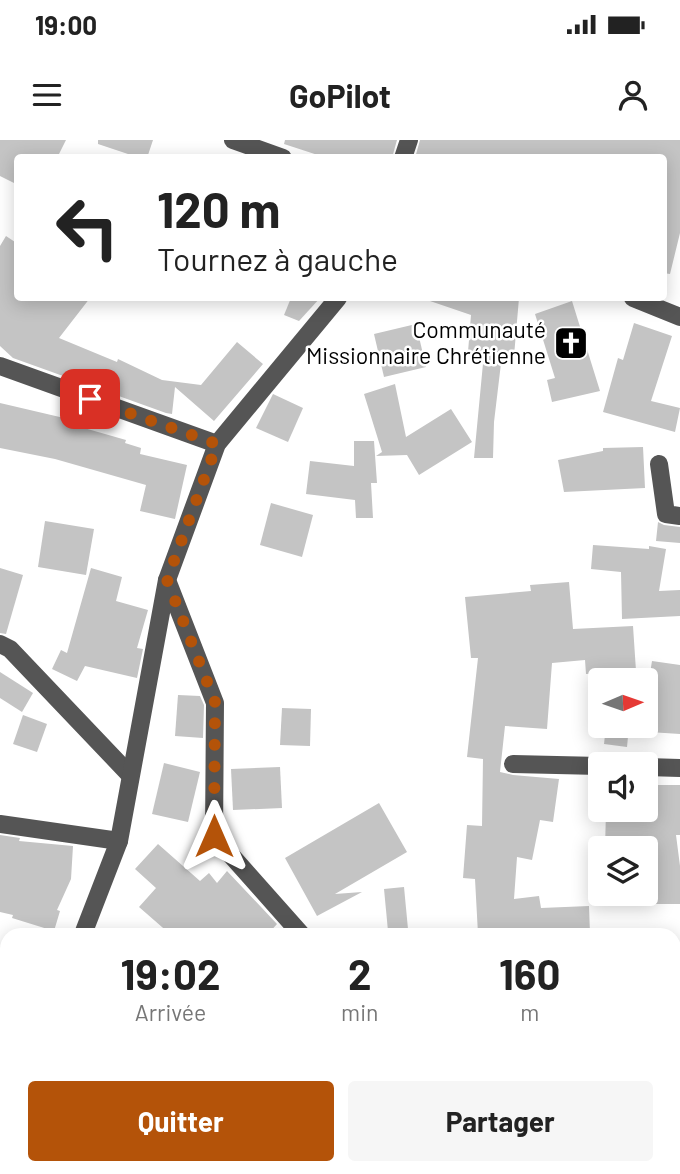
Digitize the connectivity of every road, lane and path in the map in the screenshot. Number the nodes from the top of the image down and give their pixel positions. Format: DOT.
graph roads {
  1 [pos="233,140"];
  2 [pos="272,154"];
  3 [pos="336,301"];
  4 [pos="640,301"];
  5 [pos="680,317"];
  6 [pos="0,366"];
  7 [pos="217,444"];
  8 [pos="659,464"];
  9 [pos="680,516"];
  10 [pos="167,580"];
  11 [pos="0,644"];
  12 [pos="513,764"];
  13 [pos="588,766"];
  14 [pos="658,767"];
  15 [pos="680,768"];
  16 [pos="129,774"];
  17 [pos="0,824"];
  18 [pos="119,841"];
  19 [pos="85,928"];
  20 [pos="296,928"];
  1 -- 2 [label="street"];
  3 -- 7 [label="street"];
  4 -- 5 [label="street"];
  6 -- 7 [label="street"];
  7 -- 10 [label="street"];
  8 -- 9 [label="street"];
  10 -- 16 [label="street"];
  10 -- 20 [label="street"];
  11 -- 16 [label="street"];
  12 -- 13 [label="street"];
  14 -- 15 [label="street"];
  16 -- 18 [label="street"];
  17 -- 18 [label="street"];
  18 -- 19 [label="street"];
}
